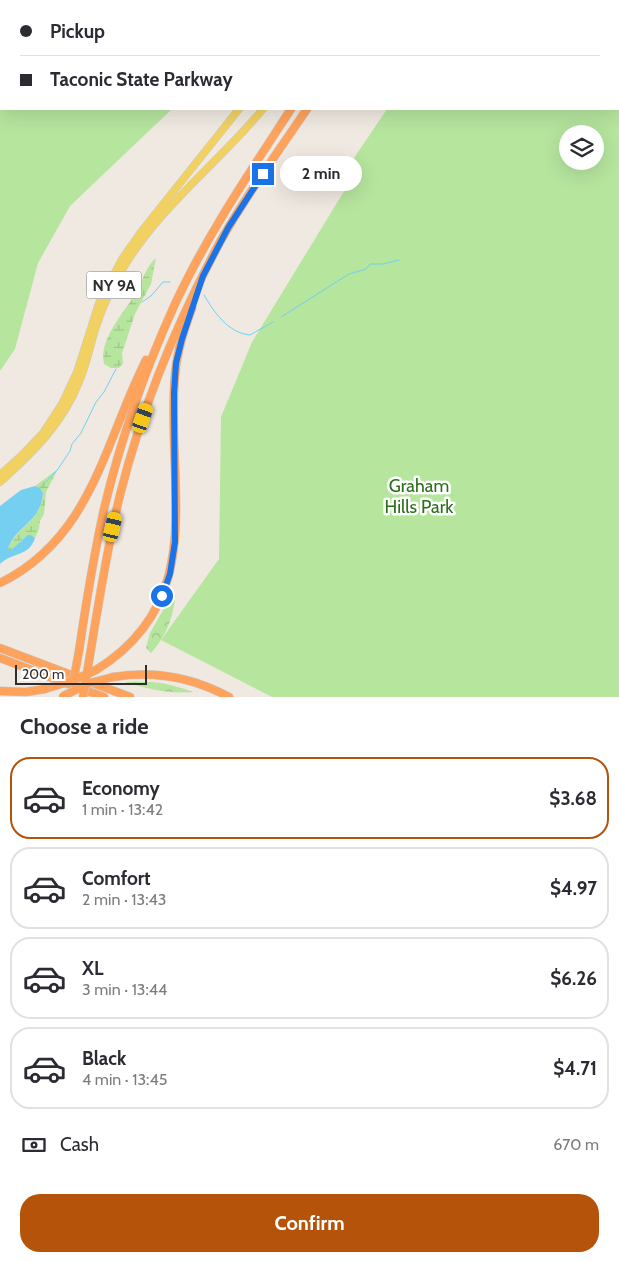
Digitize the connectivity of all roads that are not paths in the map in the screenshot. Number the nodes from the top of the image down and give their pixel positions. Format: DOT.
graph roads {
  1 [pos="238,110"];
  2 [pos="262,110"];
  3 [pos="290,110"];
  4 [pos="307,110"];
  5 [pos="203,276"];
  6 [pos="160,337"];
  7 [pos="0,475"];
  8 [pos="0,482"];
  9 [pos="0,583"];
  10 [pos="0,648"];
  11 [pos="0,658"];
  12 [pos="0,692"];
  13 [pos="65,697"];
  14 [pos="83,697"];
  15 [pos="104,697"];
  16 [pos="130,697"];
  17 [pos="229,697"];
  1 -- 7 [label="main road, NY 9A"];
  2 -- 8 [label="main road, NY 9A"];
  3 -- 6 [label="highway"];
  4 -- 5 [label="highway"];
  5 -- 12 [label="highway, bridge"];
  5 -- 14 [label="highway, bridge"];
  6 -- 9 [label="highway"];
  6 -- 13 [label="highway, bridge"];
  10 -- 16 [label="highway"];
  11 -- 15 [label="highway"];
  13 -- 17 [label="highway, bridge"];
}
